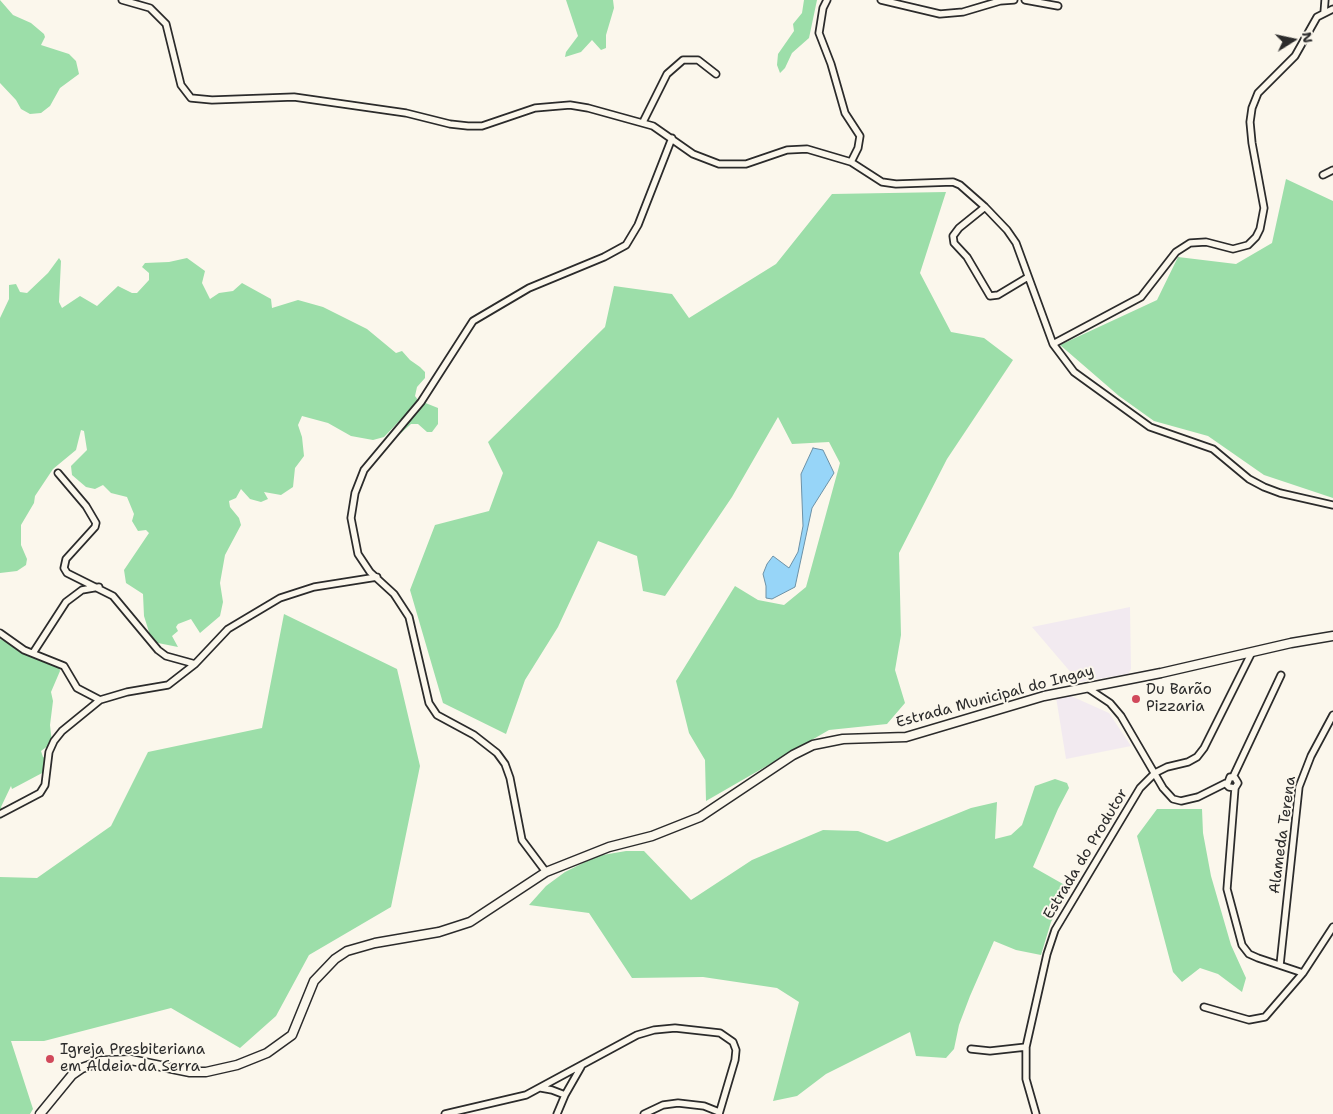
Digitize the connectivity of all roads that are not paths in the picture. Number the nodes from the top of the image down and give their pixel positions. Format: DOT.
graph roads {
  1 [pos="122,0"];
  2 [pos="827,0"];
  3 [pos="881,0"];
  4 [pos="1014,0"];
  5 [pos="1025,0"];
  6 [pos="1324,0"];
  7 [pos="1058,6"];
  8 [pos="1333,9"];
  9 [pos="1324,13"];
  10 [pos="716,74"];
  11 [pos="642,122"];
  12 [pos="672,138"];
  13 [pos="850,162"];
  14 [pos="1333,170"];
  15 [pos="1323,175"];
  16 [pos="985,207"];
  17 [pos="1028,277"];
  18 [pos="1053,344"];
  19 [pos="58,473"];
  20 [pos="1333,505"];
  21 [pos="377,577"];
  22 [pos="99,587"];
  23 [pos="0,633"];
  24 [pos="1333,636"];
  25 [pos="33,652"];
  26 [pos="1252,652"];
  27 [pos="195,664"];
  28 [pos="1281,675"];
  29 [pos="1086,687"];
  30 [pos="100,700"];
  31 [pos="1333,714"];
  32 [pos="1155,773"];
  33 [pos="1233,777"];
  34 [pos="1226,783"];
  35 [pos="1235,788"];
  36 [pos="0,814"];
  37 [pos="546,872"];
  38 [pos="1333,928"];
  39 [pos="1280,965"];
  40 [pos="1303,973"];
  41 [pos="1204,1007"];
  42 [pos="1026,1047"];
  43 [pos="971,1049"];
  44 [pos="581,1066"];
  45 [pos="563,1076"];
  46 [pos="571,1084"];
  47 [pos="541,1088"];
  48 [pos="564,1095"];
  49 [pos="719,1113"];
  50 [pos="40,1114"];
  51 [pos="445,1114"];
  52 [pos="557,1114"];
  53 [pos="644,1114"];
  54 [pos="1036,1114"];
  1 -- 11 [label="street"];
  2 -- 13 [label="street"];
  3 -- 4 [label="street"];
  5 -- 7 [label="street"];
  6 -- 9 [label="street"];
  8 -- 9 [label="street"];
  9 -- 18 [label="street"];
  10 -- 11 [label="street"];
  11 -- 12 [label="street"];
  12 -- 13 [label="street"];
  12 -- 21 [label="street"];
  13 -- 16 [label="street"];
  14 -- 15 [label="street"];
  16 -- 17 [label="street"];
  16 -- 17 [label="street"];
  17 -- 18 [label="street"];
  18 -- 20 [label="street"];
  19 -- 22 [label="street"];
  21 -- 27 [label="street"];
  21 -- 37 [label="street"];
  22 -- 25 [label="street"];
  22 -- 27 [label="street"];
  23 -- 25 [label="street"];
  24 -- 26 [label="street, Estrada Municipal do Ingay"];
  25 -- 30 [label="street"];
  26 -- 29 [label="street, Estrada Municipal do Ingay"];
  26 -- 32 [label="street, Estrada do Produtor"];
  27 -- 30 [label="street"];
  28 -- 33 [label="street"];
  29 -- 32 [label="street"];
  29 -- 37 [label="street, Estrada Municipal do Ingay"];
  30 -- 36 [label="street"];
  31 -- 39 [label="street, Alameda Terena"];
  32 -- 34 [label="street"];
  32 -- 42 [label="street, Estrada do Produtor"];
  33 -- 34 [label="street"];
  33 -- 35 [label="street"];
  34 -- 35 [label="street"];
  35 -- 39 [label="street"];
  37 -- 50 [label="street, Estrada Municipal do Ingay"];
  38 -- 40 [label="street"];
  39 -- 40 [label="street"];
  40 -- 41 [label="street"];
  42 -- 43 [label="street"];
  42 -- 54 [label="street, Estrada do Produtor"];
  44 -- 45 [label="street"];
  44 -- 46 [label="street"];
  44 -- 49 [label="street"];
  45 -- 46 [label="street"];
  45 -- 47 [label="street"];
  46 -- 48 [label="street"];
  47 -- 48 [label="street"];
  47 -- 51 [label="street"];
  48 -- 52 [label="street"];
  49 -- 53 [label="street"];
}
